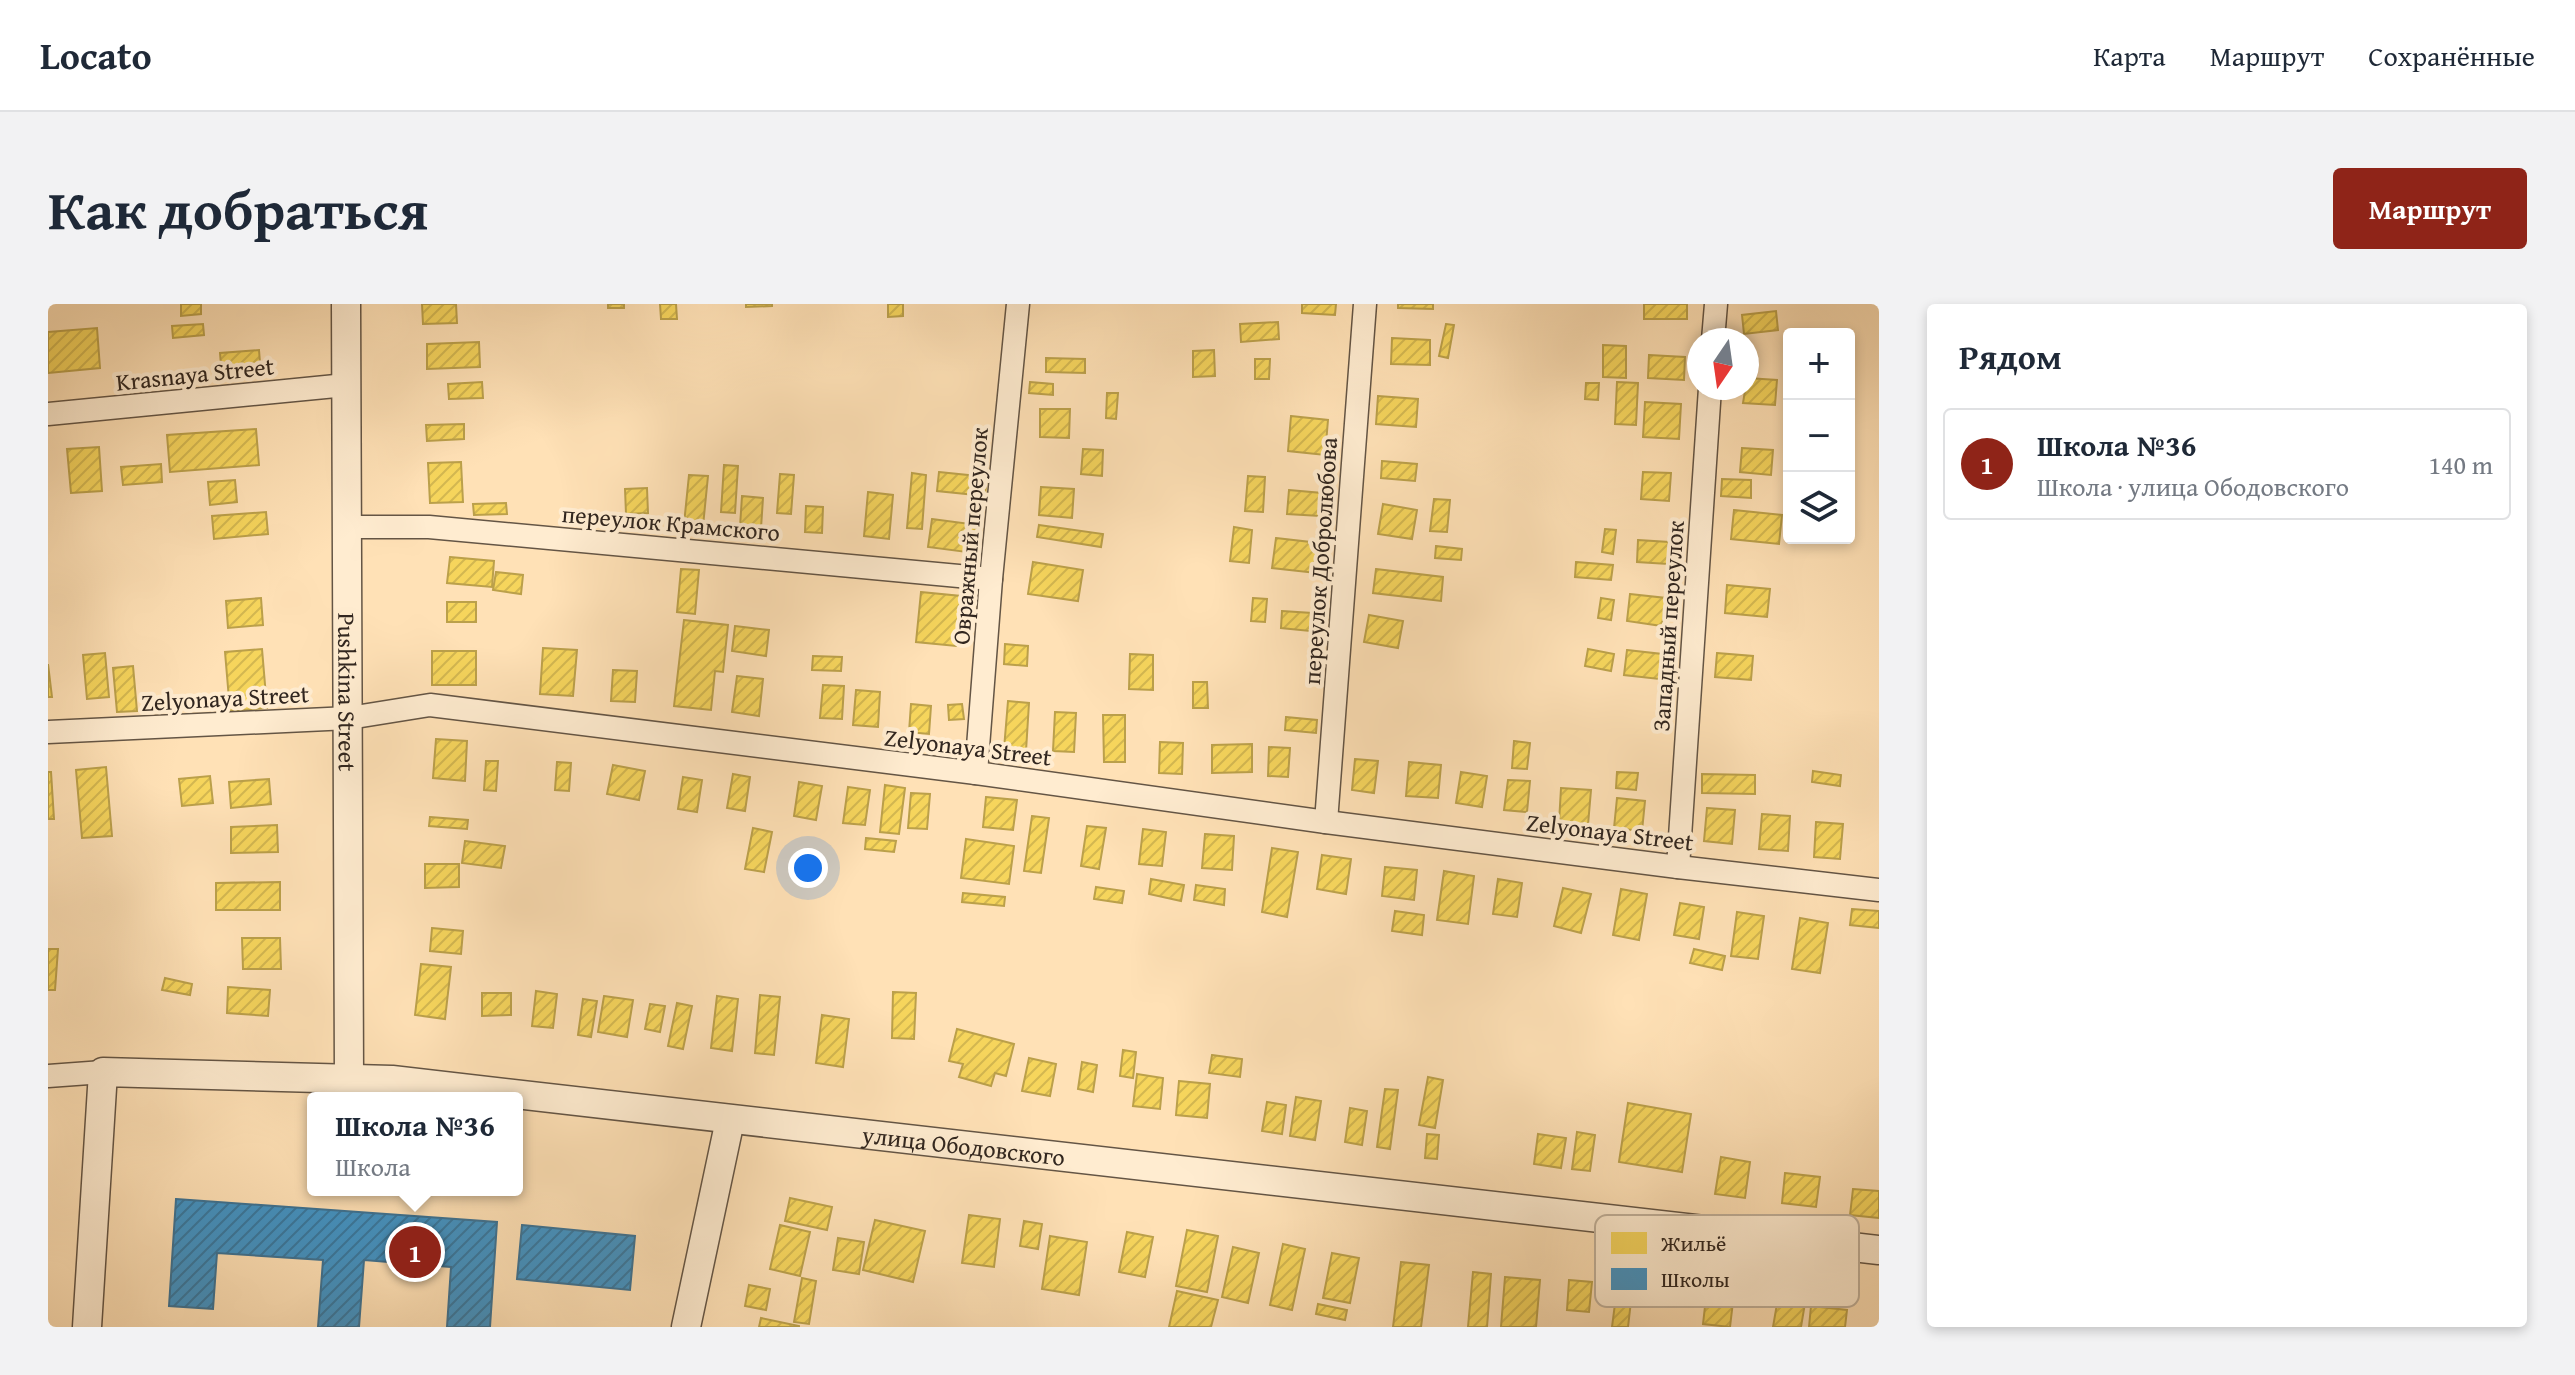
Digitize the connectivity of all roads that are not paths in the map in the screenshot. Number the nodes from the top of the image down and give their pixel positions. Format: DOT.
graph roads {
  1 [pos="346,304"];
  2 [pos="1018,304"];
  3 [pos="1365,304"];
  4 [pos="1716,304"];
  5 [pos="1714,328"];
  6 [pos="346,385"];
  7 [pos="1709,400"];
  8 [pos="48,414"];
  9 [pos="346,527"];
  10 [pos="991,579"];
  11 [pos="349,718"];
  12 [pos="48,732"];
  13 [pos="976,773"];
  14 [pos="1326,822"];
  15 [pos="1678,867"];
  16 [pos="1879,890"];
  17 [pos="103,1072"];
  18 [pos="48,1076"];
  19 [pos="349,1078"];
  20 [pos="493,1092"];
  21 [pos="523,1096"];
  22 [pos="730,1120"];
  23 [pos="1595,1218"];
  24 [pos="1859,1248"];
  25 [pos="1879,1250"];
  26 [pos="87,1327"];
  27 [pos="686,1327"];
  1 -- 6 [label="street, Pushkina Street"];
  2 -- 10 [label="street, Овражный переулок"];
  3 -- 14 [label="street, переулок Добролюбова"];
  4 -- 5 [label="street"];
  6 -- 8 [label="street, Krasnaya Street"];
  6 -- 9 [label="street, Pushkina Street"];
  7 -- 15 [label="street, Западный переулок"];
  9 -- 10 [label="street, переулок Крамского"];
  9 -- 11 [label="street, Pushkina Street"];
  10 -- 13 [label="street, Овражный переулок"];
  11 -- 12 [label="street, Zelyonaya Street"];
  11 -- 13 [label="street, Zelyonaya Street"];
  11 -- 19 [label="street, Pushkina Street"];
  13 -- 14 [label="street, Zelyonaya Street"];
  14 -- 15 [label="street, Zelyonaya Street"];
  15 -- 16 [label="street, Zelyonaya Street"];
  17 -- 18 [label="street, улица Ободовского"];
  17 -- 19 [label="street, улица Ободовского"];
  17 -- 26 [label="street"];
  19 -- 20 [label="street, улица Ободовского"];
  21 -- 22 [label="street, улица Ободовского"];
  22 -- 23 [label="street, улица Ободовского"];
  22 -- 27 [label="street"];
  24 -- 25 [label="street, улица Ободовского"];
}
